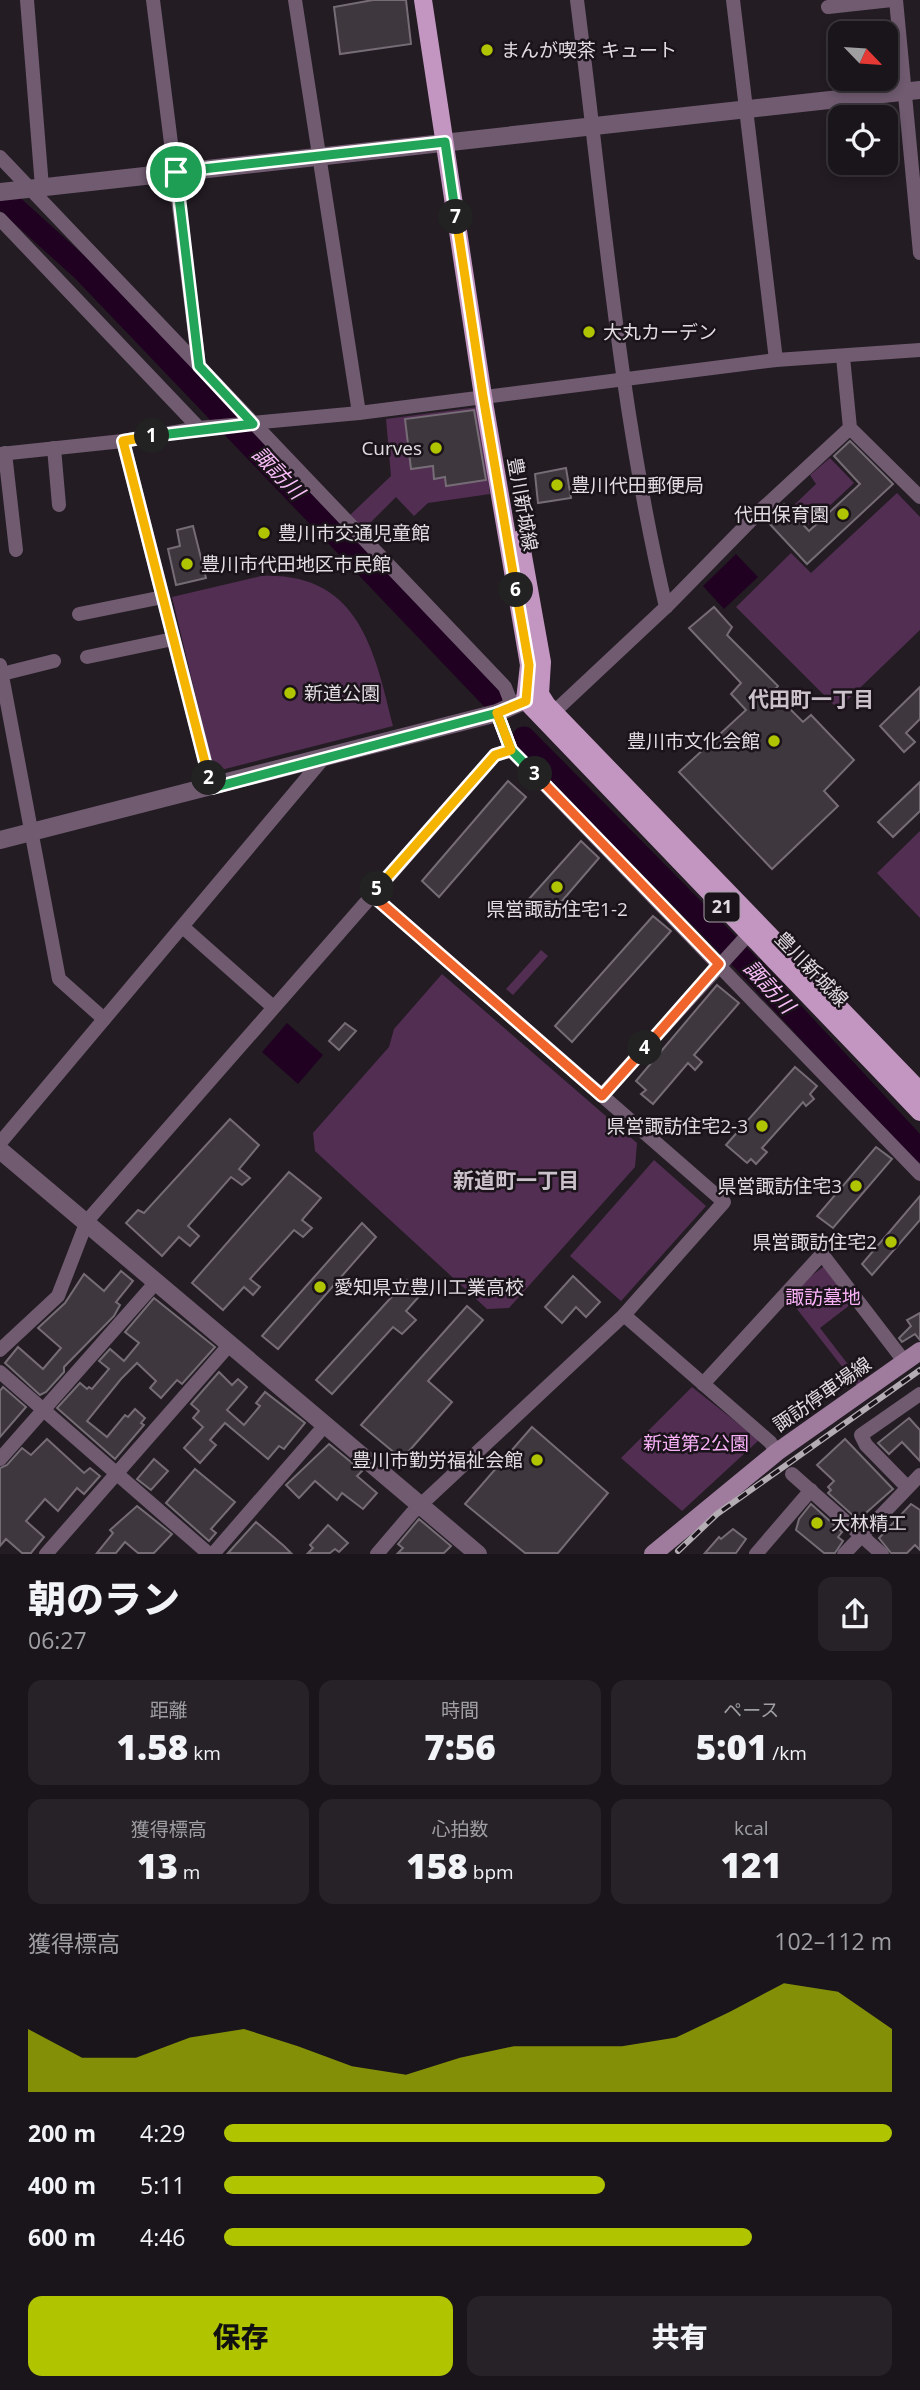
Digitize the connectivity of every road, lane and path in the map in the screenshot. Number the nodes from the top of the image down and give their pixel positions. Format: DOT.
graph roads {
  1 [pos="27,0"];
  2 [pos="153,0"];
  3 [pos="295,0"];
  4 [pos="423,0"];
  5 [pos="435,0"];
  6 [pos="577,0"];
  7 [pos="733,0"];
  8 [pos="894,0"];
  9 [pos="828,7"];
  10 [pos="912,91"];
  11 [pos="746,109"];
  12 [pos="593,125"];
  13 [pos="451,141"];
  14 [pos="0,157"];
  15 [pos="319,157"];
  16 [pos="176,172"];
  17 [pos="30,189"];
  18 [pos="0,192"];
  19 [pos="0,219"];
  20 [pos="920,253"];
  21 [pos="920,350"];
  22 [pos="843,357"];
  23 [pos="776,360"];
  24 [pos="199,366"];
  25 [pos="624,380"];
  26 [pos="489,396"];
  27 [pos="359,413"];
  28 [pos="247,425"];
  29 [pos="203,428"];
  30 [pos="850,428"];
  31 [pos="123,441"];
  32 [pos="54,448"];
  33 [pos="2,453"];
  34 [pos="920,498"];
  35 [pos="59,505"];
  36 [pos="16,550"];
  37 [pos="163,597"];
  38 [pos="666,607"];
  39 [pos="79,614"];
  40 [pos="173,639"];
  41 [pos="87,657"];
  42 [pos="54,661"];
  43 [pos="1,670"];
  44 [pos="519,703"];
  45 [pos="554,712"];
  46 [pos="511,750"];
  47 [pos="322,760"];
  48 [pos="212,788"];
  49 [pos="30,833"];
  50 [pos="0,840"];
  51 [pos="372,895"];
  52 [pos="184,928"];
  53 [pos="749,932"];
  54 [pos="723,960"];
  55 [pos="272,1006"];
  56 [pos="104,1020"];
  57 [pos="920,1091"];
  58 [pos="602,1096"];
  59 [pos="920,1112"];
  60 [pos="0,1143"];
  61 [pos="0,1150"];
  62 [pos="920,1174"];
  63 [pos="87,1222"];
  64 [pos="157,1281"];
  65 [pos="624,1315"];
  66 [pos="228,1342"];
  67 [pos="0,1350"];
  68 [pos="920,1351"];
  69 [pos="904,1361"];
  70 [pos="0,1372"];
  71 [pos="703,1384"];
  72 [pos="920,1394"];
  73 [pos="43,1410"];
  74 [pos="326,1424"];
  75 [pos="777,1452"];
  76 [pos="0,1459"];
  77 [pos="116,1474"];
  78 [pos="792,1474"];
  79 [pos="920,1475"];
  80 [pos="907,1487"];
  81 [pos="811,1490"];
  82 [pos="422,1506"];
  83 [pos="861,1534"];
  84 [pos="46,1553"];
  85 [pos="211,1553"];
  86 [pos="377,1553"];
  87 [pos="478,1553"];
  88 [pos="653,1553"];
  89 [pos="756,1553"];
  90 [pos="844,1553"];
  91 [pos="882,1553"];
  1 -- 17 [label="street"];
  2 -- 16 [label="street"];
  3 -- 15 [label="street"];
  4 -- 13 [label="main road, 豊川新城線"];
  5 -- 13 [label="main road, 豊川新城線"];
  6 -- 12 [label="street"];
  7 -- 11 [label="street"];
  8 -- 9 [label="street"];
  8 -- 10 [label="street"];
  10 -- 11 [label="street"];
  10 -- 20 [label="street"];
  11 -- 12 [label="street"];
  11 -- 23 [label="street"];
  12 -- 13 [label="street"];
  12 -- 25 [label="street"];
  13 -- 15 [label="street"];
  13 -- 26 [label="main road, 豊川新城線"];
  14 -- 17 [label="street"];
  15 -- 16 [label="street"];
  15 -- 27 [label="street"];
  16 -- 17 [label="street"];
  16 -- 24 [label="street"];
  17 -- 18 [label="street"];
  17 -- 24 [label="street"];
  19 -- 29 [label="street"];
  21 -- 22 [label="street"];
  22 -- 23 [label="street"];
  22 -- 30 [label="street"];
  23 -- 25 [label="street"];
  24 -- 28 [label="street"];
  25 -- 26 [label="street"];
  25 -- 38 [label="street"];
  26 -- 27 [label="street"];
  26 -- 44 [label="main road, 豊川新城線"];
  27 -- 28 [label="street"];
  28 -- 29 [label="street"];
  28 -- 44 [label="street"];
  29 -- 31 [label="street"];
  30 -- 34 [label="street"];
  30 -- 38 [label="street"];
  31 -- 32 [label="street"];
  31 -- 37 [label="street"];
  32 -- 33 [label="street"];
  32 -- 35 [label="street"];
  33 -- 36 [label="street"];
  37 -- 39 [label="street"];
  37 -- 40 [label="street"];
  38 -- 45 [label="street"];
  40 -- 41 [label="street"];
  40 -- 48 [label="street"];
  42 -- 43 [label="street"];
  43 -- 49 [label="street"];
  44 -- 45 [label="main road, 豊川新城線 / 21"];
  44 -- 46 [label="street"];
  44 -- 47 [label="street"];
  44 -- 53 [label="main road, 豊川新城線 / 21"];
  45 -- 53 [label="main road, 豊川新城線 / 21"];
  46 -- 51 [label="street"];
  46 -- 54 [label="street"];
  47 -- 48 [label="street"];
  47 -- 52 [label="street"];
  48 -- 49 [label="street"];
  49 -- 50 [label="street"];
  49 -- 56 [label="street"];
  51 -- 55 [label="street"];
  51 -- 58 [label="street"];
  52 -- 55 [label="street"];
  52 -- 56 [label="street"];
  53 -- 54 [label="street"];
  53 -- 57 [label="main road, 豊川新城線 / 21"];
  53 -- 59 [label="main road, 豊川新城線 / 21"];
  54 -- 58 [label="street"];
  54 -- 62 [label="street"];
  55 -- 63 [label="street"];
  56 -- 60 [label="street"];
  58 -- 65 [label="street"];
  61 -- 63 [label="street"];
  63 -- 64 [label="street"];
  63 -- 67 [label="street"];
  64 -- 66 [label="street"];
  64 -- 73 [label="street"];
  65 -- 71 [label="street"];
  65 -- 82 [label="street"];
  66 -- 74 [label="street"];
  66 -- 77 [label="street"];
  68 -- 69 [label="main road, 諏訪停車場線"];
  69 -- 71 [label="street"];
  69 -- 75 [label="main road, 諏訪停車場線"];
  70 -- 73 [label="street"];
  71 -- 75 [label="street"];
  72 -- 80 [label="street"];
  73 -- 76 [label="street"];
  73 -- 77 [label="street"];
  74 -- 82 [label="street"];
  74 -- 85 [label="street"];
  75 -- 88 [label="main road, 諏訪停車場線"];
  77 -- 84 [label="street"];
  77 -- 85 [label="street"];
  78 -- 81 [label="street"];
  79 -- 80 [label="street"];
  80 -- 83 [label="street"];
  81 -- 83 [label="street"];
  81 -- 89 [label="street"];
  82 -- 86 [label="street"];
  82 -- 87 [label="street"];
  83 -- 90 [label="street"];
  83 -- 91 [label="street"];
}
